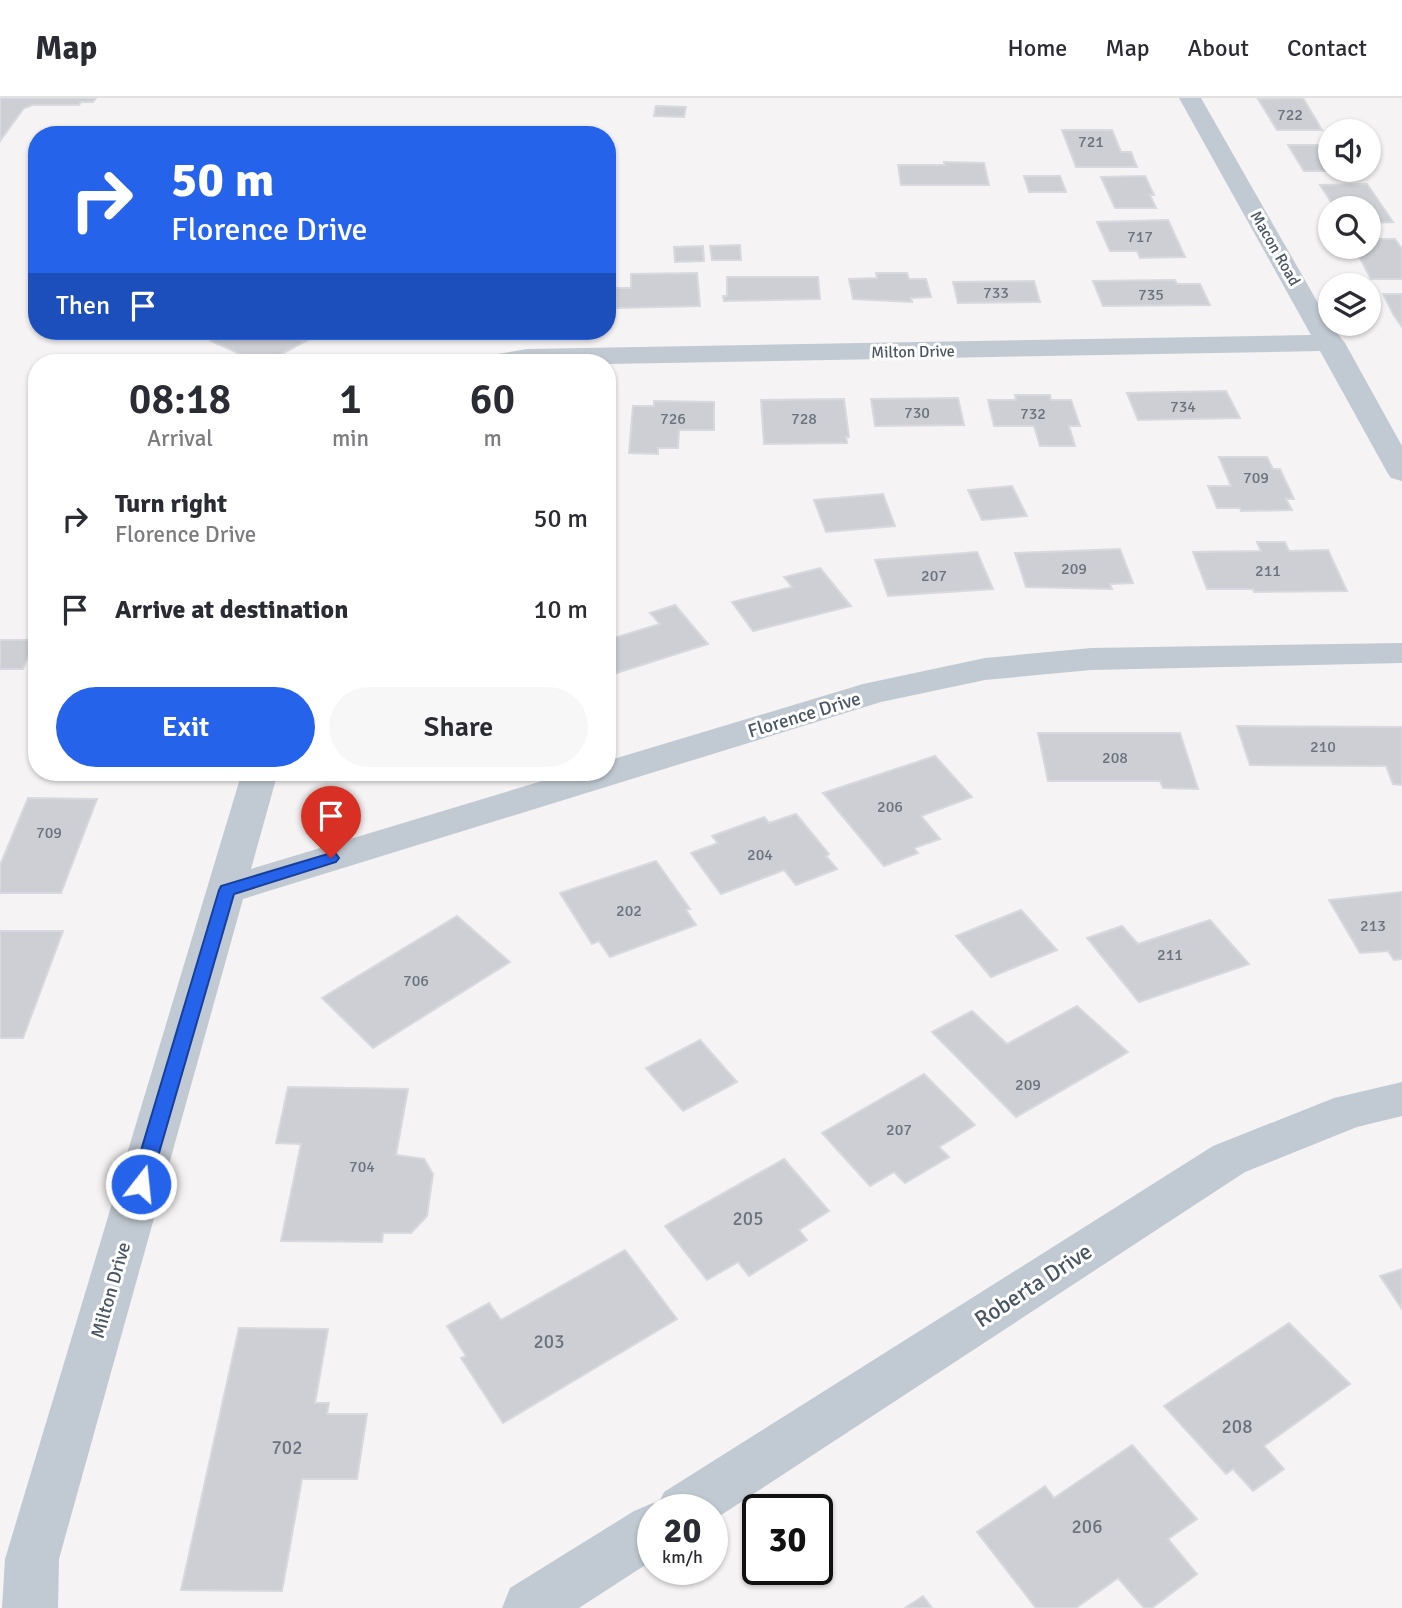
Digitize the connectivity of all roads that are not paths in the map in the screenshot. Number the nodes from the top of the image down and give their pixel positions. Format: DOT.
graph roads {
  1 [pos="1190,98"];
  2 [pos="1331,343"];
  3 [pos="616,356"];
  4 [pos="1402,472"];
  5 [pos="1402,653"];
  6 [pos="616,771"];
  7 [pos="257,781"];
  8 [pos="584,781"];
  9 [pos="227,890"];
  10 [pos="1402,1099"];
  11 [pos="708,1494"];
  12 [pos="637,1540"];
  13 [pos="30,1608"];
  14 [pos="530,1608"];
  1 -- 2 [label="street, Macon Road"];
  2 -- 3 [label="street, Milton Drive"];
  2 -- 4 [label="street, Macon Road"];
  5 -- 6 [label="street, Florence Drive"];
  7 -- 9 [label="street, Milton Drive"];
  8 -- 9 [label="street, Florence Drive"];
  9 -- 13 [label="street, Milton Drive"];
  10 -- 11 [label="street, Roberta Drive"];
  12 -- 14 [label="street"];
}
